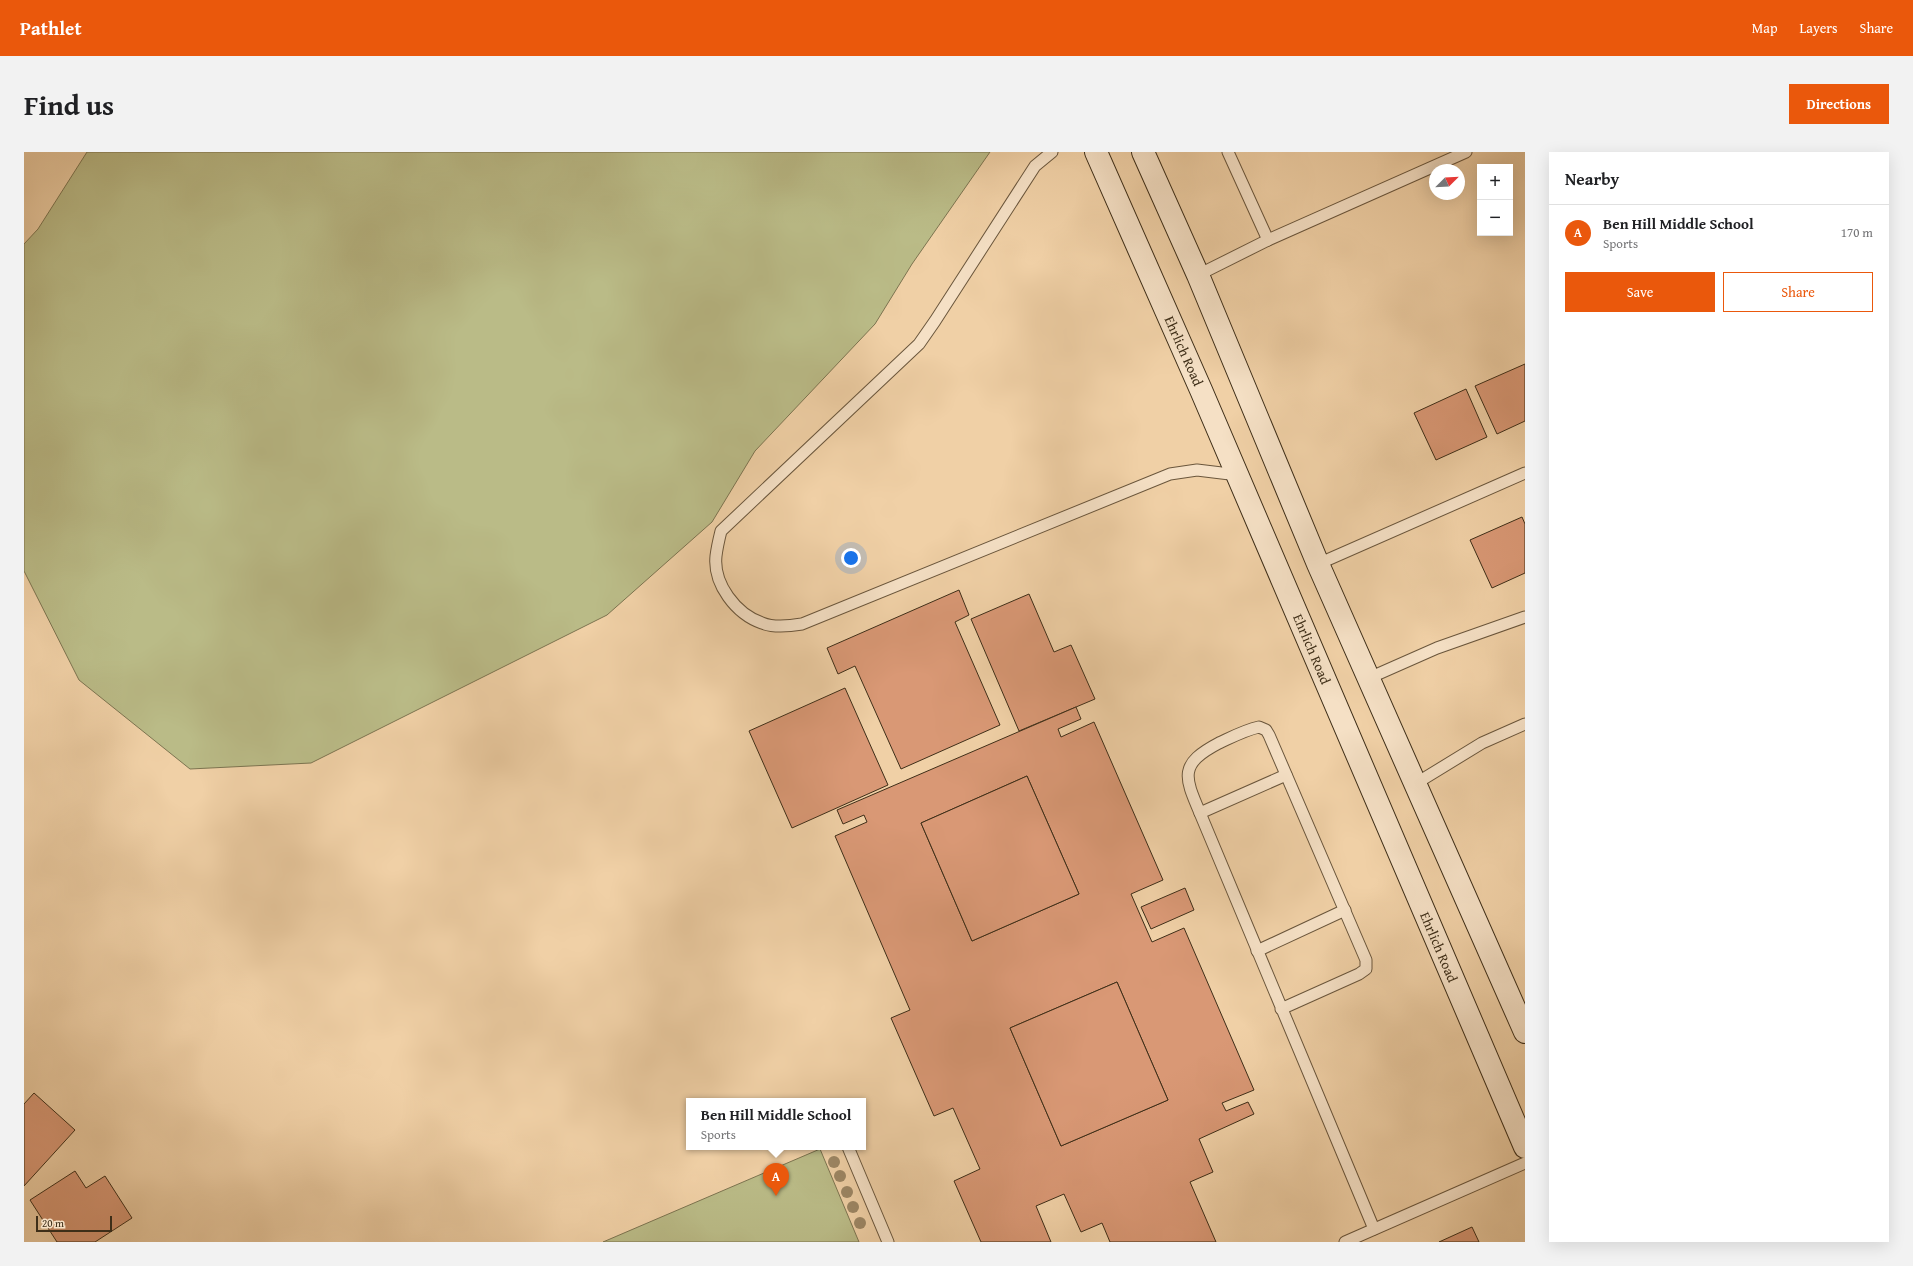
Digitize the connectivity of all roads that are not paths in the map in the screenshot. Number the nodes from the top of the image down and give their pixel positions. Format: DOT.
graph roads {
  1 [pos="1052,152"];
  2 [pos="1096,152"];
  3 [pos="1143,152"];
  4 [pos="1228,152"];
  5 [pos="1466,152"];
  6 [pos="1268,240"];
  7 [pos="1198,275"];
  8 [pos="1525,473"];
  9 [pos="1238,474"];
  10 [pos="1318,564"];
  11 [pos="1525,617"];
  12 [pos="1369,678"];
  13 [pos="1525,724"];
  14 [pos="1286,775"];
  15 [pos="1415,784"];
  16 [pos="1200,813"];
  17 [pos="1345,910"];
  18 [pos="1257,951"];
  19 [pos="1282,1008"];
  20 [pos="1525,1032"];
  21 [pos="1525,1146"];
  22 [pos="849,1150"];
  23 [pos="1525,1163"];
  24 [pos="1374,1229"];
  25 [pos="888,1242"];
  26 [pos="1345,1242"];
  1 -- 9 [label="lane"];
  2 -- 9 [label="main road, Ehrlich Road"];
  3 -- 7 [label="main road"];
  4 -- 6 [label="lane"];
  5 -- 6 [label="lane"];
  6 -- 7 [label="lane"];
  7 -- 10 [label="main road"];
  8 -- 10 [label="lane"];
  9 -- 21 [label="main road, Ehrlich Road"];
  10 -- 12 [label="main road"];
  11 -- 12 [label="lane"];
  12 -- 15 [label="main road"];
  13 -- 15 [label="lane"];
  14 -- 16 [label="lane"];
  14 -- 16 [label="lane"];
  14 -- 17 [label="lane"];
  15 -- 20 [label="main road"];
  16 -- 18 [label="lane"];
  17 -- 18 [label="lane"];
  17 -- 19 [label="lane"];
  18 -- 19 [label="lane"];
  19 -- 24 [label="lane"];
  22 -- 25 [label="lane"];
  23 -- 24 [label="lane"];
  24 -- 26 [label="lane"];
}
